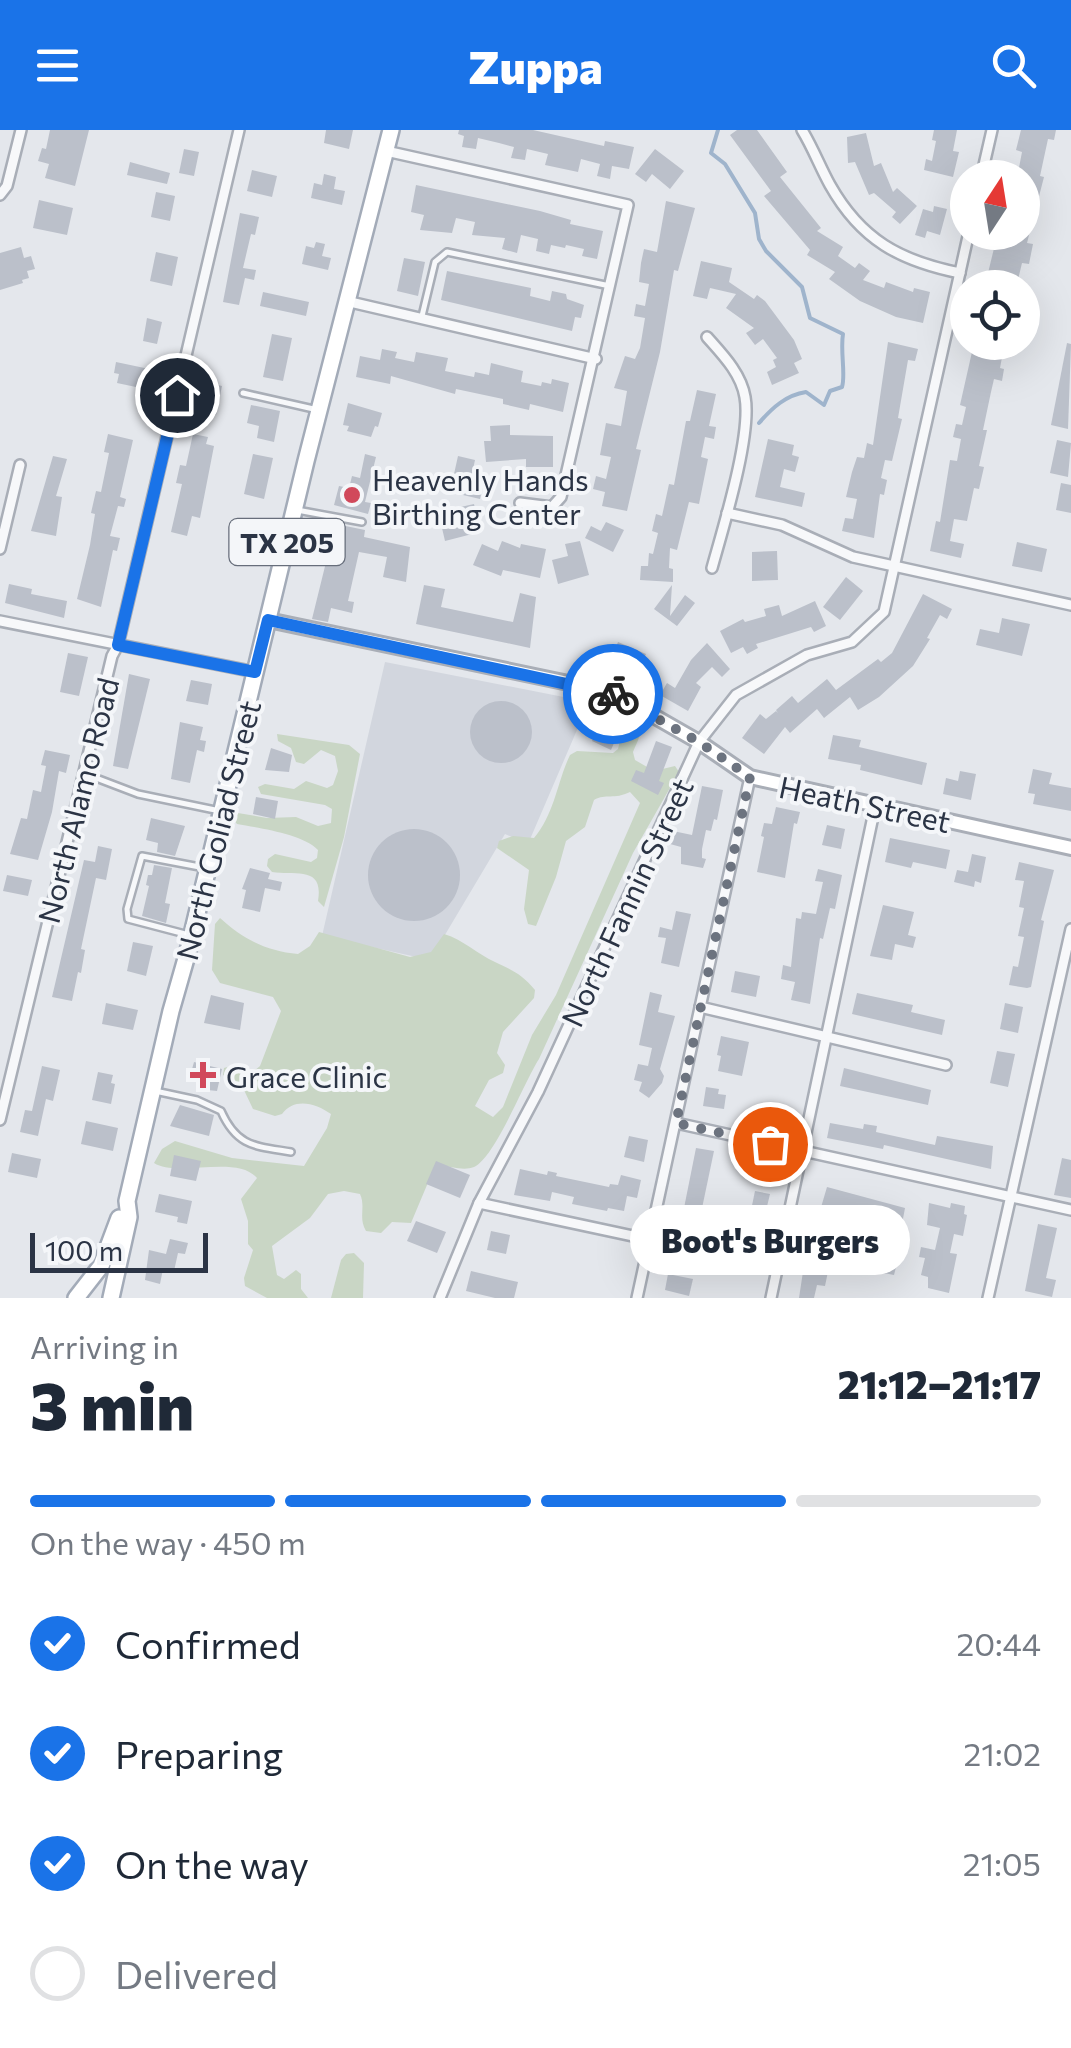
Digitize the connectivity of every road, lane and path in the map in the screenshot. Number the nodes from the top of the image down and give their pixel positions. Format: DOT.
graph roads {
  1 [pos="21,130"];
  2 [pos="239,130"];
  3 [pos="391,130"];
  4 [pos="802,130"];
  5 [pos="992,130"];
  6 [pos="386,152"];
  7 [pos="986,160"];
  8 [pos="0,195"];
  9 [pos="950,270"];
  10 [pos="611,286"];
  11 [pos="346,302"];
  12 [pos="422,319"];
  13 [pos="950,319"];
  14 [pos="706,337"];
  15 [pos="596,359"];
  16 [pos="243,394"];
  17 [pos="318,410"];
  18 [pos="20,465"];
  19 [pos="520,503"];
  20 [pos="294,510"];
  21 [pos="727,513"];
  22 [pos="362,522"];
  23 [pos="0,549"];
  24 [pos="712,568"];
  25 [pos="896,568"];
  26 [pos="1071,605"];
  27 [pos="268,620"];
  28 [pos="0,621"];
  29 [pos="118,645"];
  30 [pos="255,672"];
  31 [pos="699,742"];
  32 [pos="84,773"];
  33 [pos="750,777"];
  34 [pos="876,807"];
  35 [pos="222,812"];
  36 [pos="1071,848"];
  37 [pos="208,869"];
  38 [pos="1071,929"];
  39 [pos="192,936"];
  40 [pos="700,1008"];
  41 [pos="827,1037"];
  42 [pos="946,1065"];
  43 [pos="152,1091"];
  44 [pos="0,1120"];
  45 [pos="676,1123"];
  46 [pos="802,1151"];
  47 [pos="291,1152"];
  48 [pos="1010,1196"];
  49 [pos="127,1201"];
  50 [pos="478,1204"];
  51 [pos="1071,1210"];
  52 [pos="650,1238"];
  53 [pos="777,1267"];
  54 [pos="76,1298"];
  55 [pos="111,1298"];
  56 [pos="440,1298"];
  57 [pos="638,1298"];
  58 [pos="771,1298"];
  59 [pos="988,1298"];
  1 -- 8 [label="street"];
  2 -- 29 [label="street, North Alamo Road"];
  3 -- 6 [label="main road, North Goliad Street / TX 205"];
  4 -- 9 [label="street"];
  5 -- 7 [label="street"];
  6 -- 10 [label="street"];
  6 -- 11 [label="main road, North Goliad Street / TX 205"];
  10 -- 12 [label="lane"];
  10 -- 15 [label="street"];
  11 -- 12 [label="street"];
  11 -- 17 [label="main road, North Goliad Street / TX 205"];
  12 -- 15 [label="street"];
  13 -- 25 [label="street, North Fannin Street"];
  14 -- 21 [label="street"];
  15 -- 19 [label="street"];
  16 -- 17 [label="lane"];
  17 -- 20 [label="main road, North Goliad Street / TX 205"];
  18 -- 23 [label="street"];
  20 -- 22 [label="lane"];
  20 -- 27 [label="main road, North Goliad Street / TX 205"];
  21 -- 24 [label="street"];
  21 -- 25 [label="street"];
  25 -- 26 [label="street"];
  25 -- 31 [label="street, North Fannin Street"];
  27 -- 30 [label="main road, North Goliad Street / TX 205"];
  27 -- 31 [label="street, Heath Street"];
  28 -- 29 [label="street"];
  29 -- 30 [label="street"];
  29 -- 32 [label="street, North Alamo Road"];
  30 -- 35 [label="main road, North Goliad Street / TX 205"];
  31 -- 33 [label="street, Heath Street"];
  31 -- 50 [label="street, North Fannin Street"];
  32 -- 35 [label="lane"];
  32 -- 44 [label="street, North Alamo Road"];
  33 -- 34 [label="street, Heath Street"];
  33 -- 40 [label="street"];
  34 -- 36 [label="street, Heath Street"];
  34 -- 41 [label="street"];
  35 -- 37 [label="main road, North Goliad Street / TX 205"];
  37 -- 39 [label="main road, North Goliad Street / TX 205"];
  37 -- 39 [label="lane"];
  38 -- 48 [label="street"];
  39 -- 43 [label="main road, North Goliad Street / TX 205"];
  40 -- 41 [label="street"];
  40 -- 45 [label="street"];
  41 -- 42 [label="street"];
  41 -- 46 [label="street"];
  43 -- 47 [label="lane"];
  43 -- 49 [label="main road, North Goliad Street / TX 205"];
  45 -- 46 [label="street"];
  45 -- 52 [label="street"];
  46 -- 48 [label="street"];
  46 -- 53 [label="street"];
  48 -- 51 [label="street"];
  48 -- 59 [label="street"];
  49 -- 54 [label="main road, TX 205"];
  49 -- 55 [label="main road, North Goliad Street / TX 205"];
  50 -- 52 [label="street"];
  50 -- 56 [label="street, North Fannin Street"];
  52 -- 53 [label="street"];
  52 -- 57 [label="street"];
  53 -- 58 [label="street"];
}
